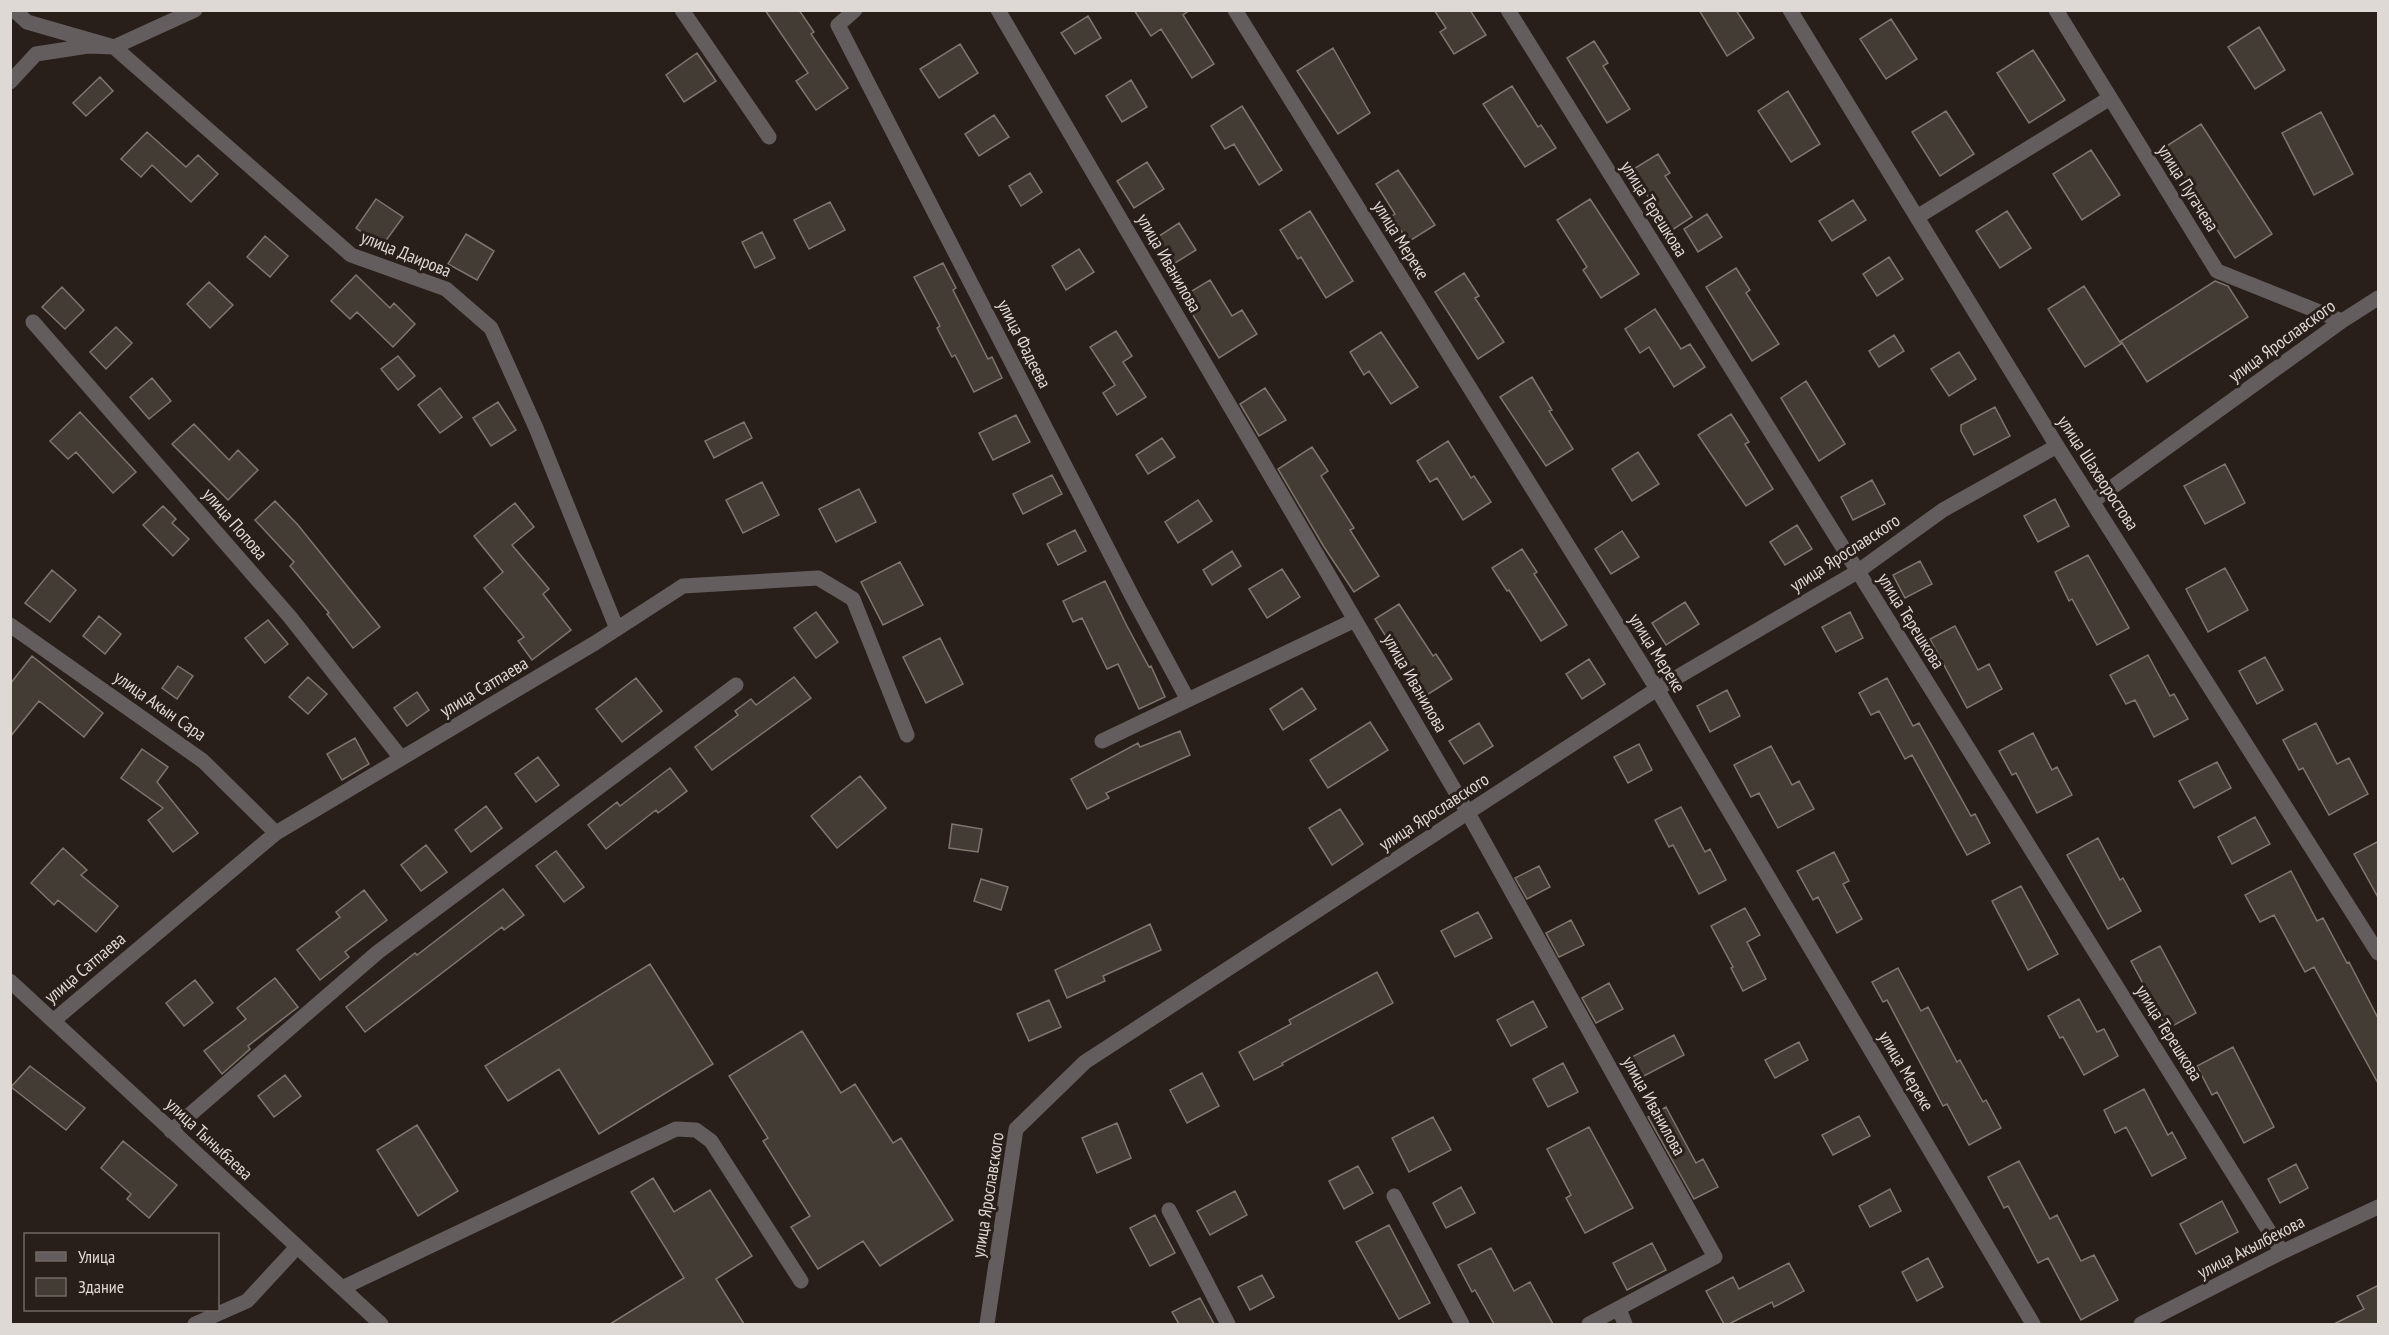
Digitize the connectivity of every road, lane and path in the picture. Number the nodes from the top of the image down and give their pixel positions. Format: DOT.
graph roads {
  1 [pos="14,10"];
  2 [pos="195,10"];
  3 [pos="682,10"];
  4 [pos="855,10"];
  5 [pos="998,10"];
  6 [pos="1235,10"];
  7 [pos="1508,10"];
  8 [pos="1790,10"];
  9 [pos="2056,10"];
  10 [pos="114,47"];
  11 [pos="10,82"];
  12 [pos="2110,98"];
  13 [pos="769,137"];
  14 [pos="1917,217"];
  15 [pos="2379,298"];
  16 [pos="2342,321"];
  17 [pos="33,322"];
  18 [pos="2057,446"];
  19 [pos="2093,501"];
  20 [pos="1857,572"];
  21 [pos="1356,621"];
  22 [pos="10,625"];
  23 [pos="617,629"];
  24 [pos="736,685"];
  25 [pos="1657,689"];
  26 [pos="1188,700"];
  27 [pos="907,735"];
  28 [pos="1101,741"];
  29 [pos="401,758"];
  30 [pos="1468,813"];
  31 [pos="276,833"];
  32 [pos="2379,953"];
  33 [pos="10,981"];
  34 [pos="53,1021"];
  35 [pos="171,1131"];
  36 [pos="1394,1196"];
  37 [pos="2379,1207"];
  38 [pos="1169,1210"];
  39 [pos="297,1247"];
  40 [pos="2282,1252"];
  41 [pos="801,1281"];
  42 [pos="342,1288"];
  43 [pos="1619,1309"];
  44 [pos="195,1324"];
  45 [pos="381,1324"];
  46 [pos="987,1324"];
  47 [pos="1228,1324"];
  48 [pos="1462,1324"];
  49 [pos="1589,1324"];
  50 [pos="1625,1324"];
  51 [pos="2033,1324"];
  52 [pos="2141,1324"];
  1 -- 10 [label="street, улица Даирова"];
  2 -- 10 [label="street"];
  3 -- 13 [label="street"];
  4 -- 26 [label="street, улица Фадеева"];
  5 -- 21 [label="street, улица Иванилова"];
  6 -- 25 [label="street, улица Мереке"];
  7 -- 20 [label="street, улица Терешкова"];
  8 -- 14 [label="street, улица Шахворостова"];
  9 -- 12 [label="street, улица Пугачева"];
  10 -- 11 [label="street"];
  10 -- 23 [label="street, улица Даирова"];
  12 -- 14 [label="street"];
  12 -- 16 [label="street, улица Пугачева"];
  14 -- 18 [label="street, улица Шахворостова"];
  15 -- 16 [label="street, улица Ярославского"];
  16 -- 19 [label="street, улица Ярославского"];
  17 -- 29 [label="street, улица Попова"];
  18 -- 19 [label="street, улица Шахворостова"];
  18 -- 20 [label="street, улица Ярославского"];
  19 -- 32 [label="street, улица Шахворостова"];
  20 -- 25 [label="street, улица Ярославского"];
  20 -- 40 [label="street, улица Терешкова"];
  21 -- 26 [label="street"];
  21 -- 30 [label="street, улица Иванилова"];
  22 -- 31 [label="street, улица Акын Сара"];
  23 -- 27 [label="street, улица Сатпаева"];
  23 -- 29 [label="street, улица Сатпаева"];
  24 -- 35 [label="street"];
  25 -- 30 [label="street, улица Ярославского"];
  25 -- 51 [label="street, улица Мереке"];
  26 -- 28 [label="street"];
  29 -- 31 [label="street, улица Сатпаева"];
  30 -- 43 [label="street, улица Иванилова"];
  30 -- 46 [label="street, улица Ярославского"];
  31 -- 34 [label="street, улица Сатпаева"];
  33 -- 34 [label="street, улица Тыныбаева"];
  34 -- 35 [label="street, улица Тыныбаева"];
  35 -- 39 [label="street, улица Тыныбаева"];
  36 -- 48 [label="street"];
  37 -- 40 [label="street, улица Акылбекова"];
  38 -- 47 [label="street"];
  39 -- 42 [label="street, улица Тыныбаева"];
  39 -- 44 [label="street"];
  40 -- 52 [label="street, улица Акылбекова"];
  41 -- 42 [label="street"];
  42 -- 45 [label="street, улица Тыныбаева"];
  43 -- 49 [label="street, улица Иванилова"];
  43 -- 50 [label="street"];
}
